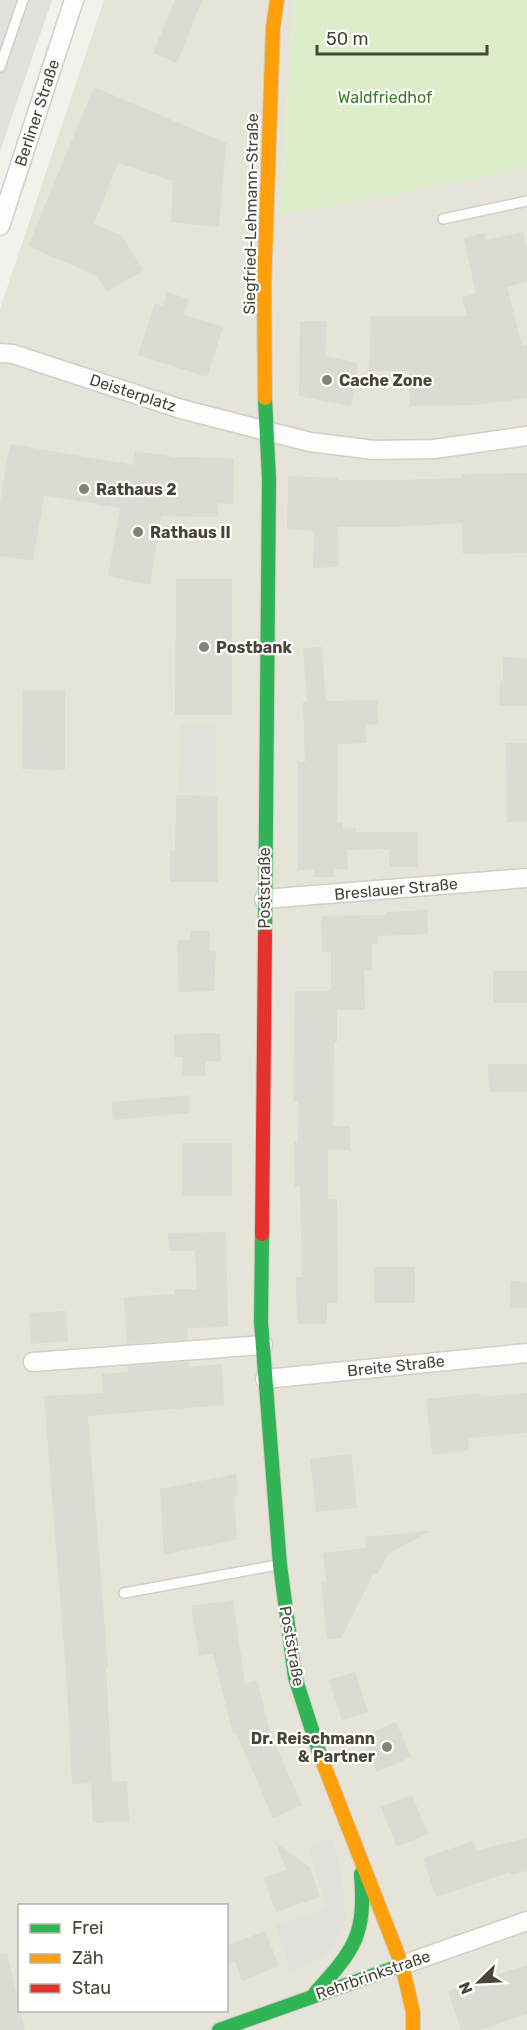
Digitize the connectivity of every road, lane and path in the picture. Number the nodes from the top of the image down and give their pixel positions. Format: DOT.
graph roads {
  1 [pos="22,0"];
  2 [pos="75,0"];
  3 [pos="278,0"];
  4 [pos="0,67"];
  5 [pos="527,201"];
  6 [pos="3,206"];
  7 [pos="443,219"];
  8 [pos="0,226"];
  9 [pos="0,353"];
  10 [pos="267,430"];
  11 [pos="527,435"];
  12 [pos="527,878"];
  13 [pos="264,899"];
  14 [pos="263,1346"];
  15 [pos="527,1353"];
  16 [pos="33,1362"];
  17 [pos="265,1379"];
  18 [pos="280,1565"];
  19 [pos="124,1593"];
  20 [pos="361,1856"];
  21 [pos="527,1921"];
  22 [pos="402,1965"];
  23 [pos="313,1995"];
  24 [pos="219,2030"];
  25 [pos="413,2030"];
  1 -- 4 [label="lane"];
  2 -- 6 [label="street, Berliner Straße"];
  3 -- 10 [label="main road, Siegfried-Lehmann-Straße"];
  5 -- 7 [label="lane"];
  6 -- 8 [label="street, Berliner Straße"];
  9 -- 10 [label="street, Deisterplatz"];
  10 -- 11 [label="street, Deisterplatz"];
  10 -- 13 [label="main road, Poststraße"];
  12 -- 13 [label="street, Breslauer Straße"];
  13 -- 14 [label="main road, Poststraße"];
  14 -- 16 [label="street"];
  14 -- 17 [label="main road, Poststraße"];
  15 -- 17 [label="street, Breite Straße"];
  17 -- 18 [label="main road, Poststraße"];
  18 -- 19 [label="lane"];
  18 -- 20 [label="main road, Poststraße"];
  20 -- 22 [label="main road, Poststraße"];
  20 -- 23 [label="main road"];
  21 -- 22 [label="street, Rehrbrinkstraße"];
  22 -- 23 [label="main road, Rehrbrinkstraße"];
  22 -- 25 [label="main road, Poststraße"];
  23 -- 24 [label="main road, Rehrbrinkstraße"];
}
